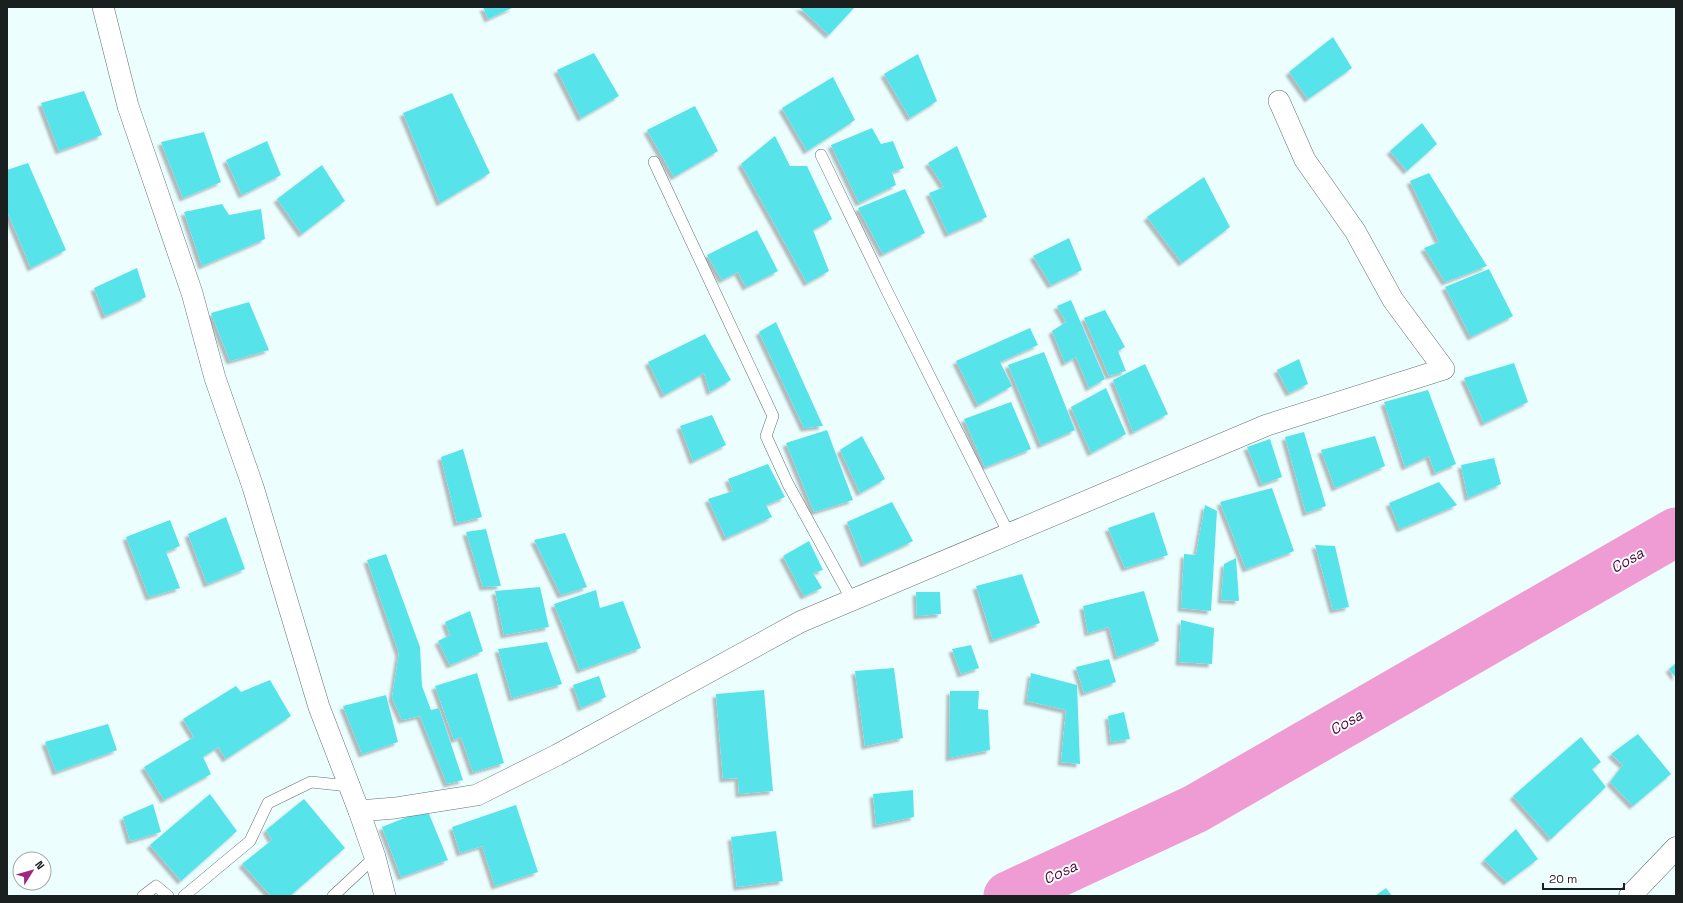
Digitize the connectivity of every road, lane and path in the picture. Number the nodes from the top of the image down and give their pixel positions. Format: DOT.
graph roads {
  1 [pos="103,7"];
  2 [pos="1279,101"];
  3 [pos="822,155"];
  4 [pos="654,162"];
  5 [pos="1009,534"];
  6 [pos="852,600"];
  7 [pos="349,786"];
  8 [pos="359,811"];
  9 [pos="1676,848"];
  10 [pos="375,857"];
  11 [pos="143,896"];
  12 [pos="168,896"];
  13 [pos="184,896"];
  14 [pos="333,896"];
  15 [pos="385,896"];
  16 [pos="1630,896"];
  1 -- 7 [label="street"];
  2 -- 5 [label="street"];
  3 -- 5 [label="lane"];
  4 -- 6 [label="lane"];
  5 -- 6 [label="street"];
  6 -- 8 [label="street"];
  7 -- 8 [label="street"];
  7 -- 13 [label="lane"];
  8 -- 10 [label="street"];
  9 -- 16 [label="street"];
  10 -- 14 [label="lane"];
  10 -- 15 [label="street"];
  11 -- 12 [label="lane"];
}
